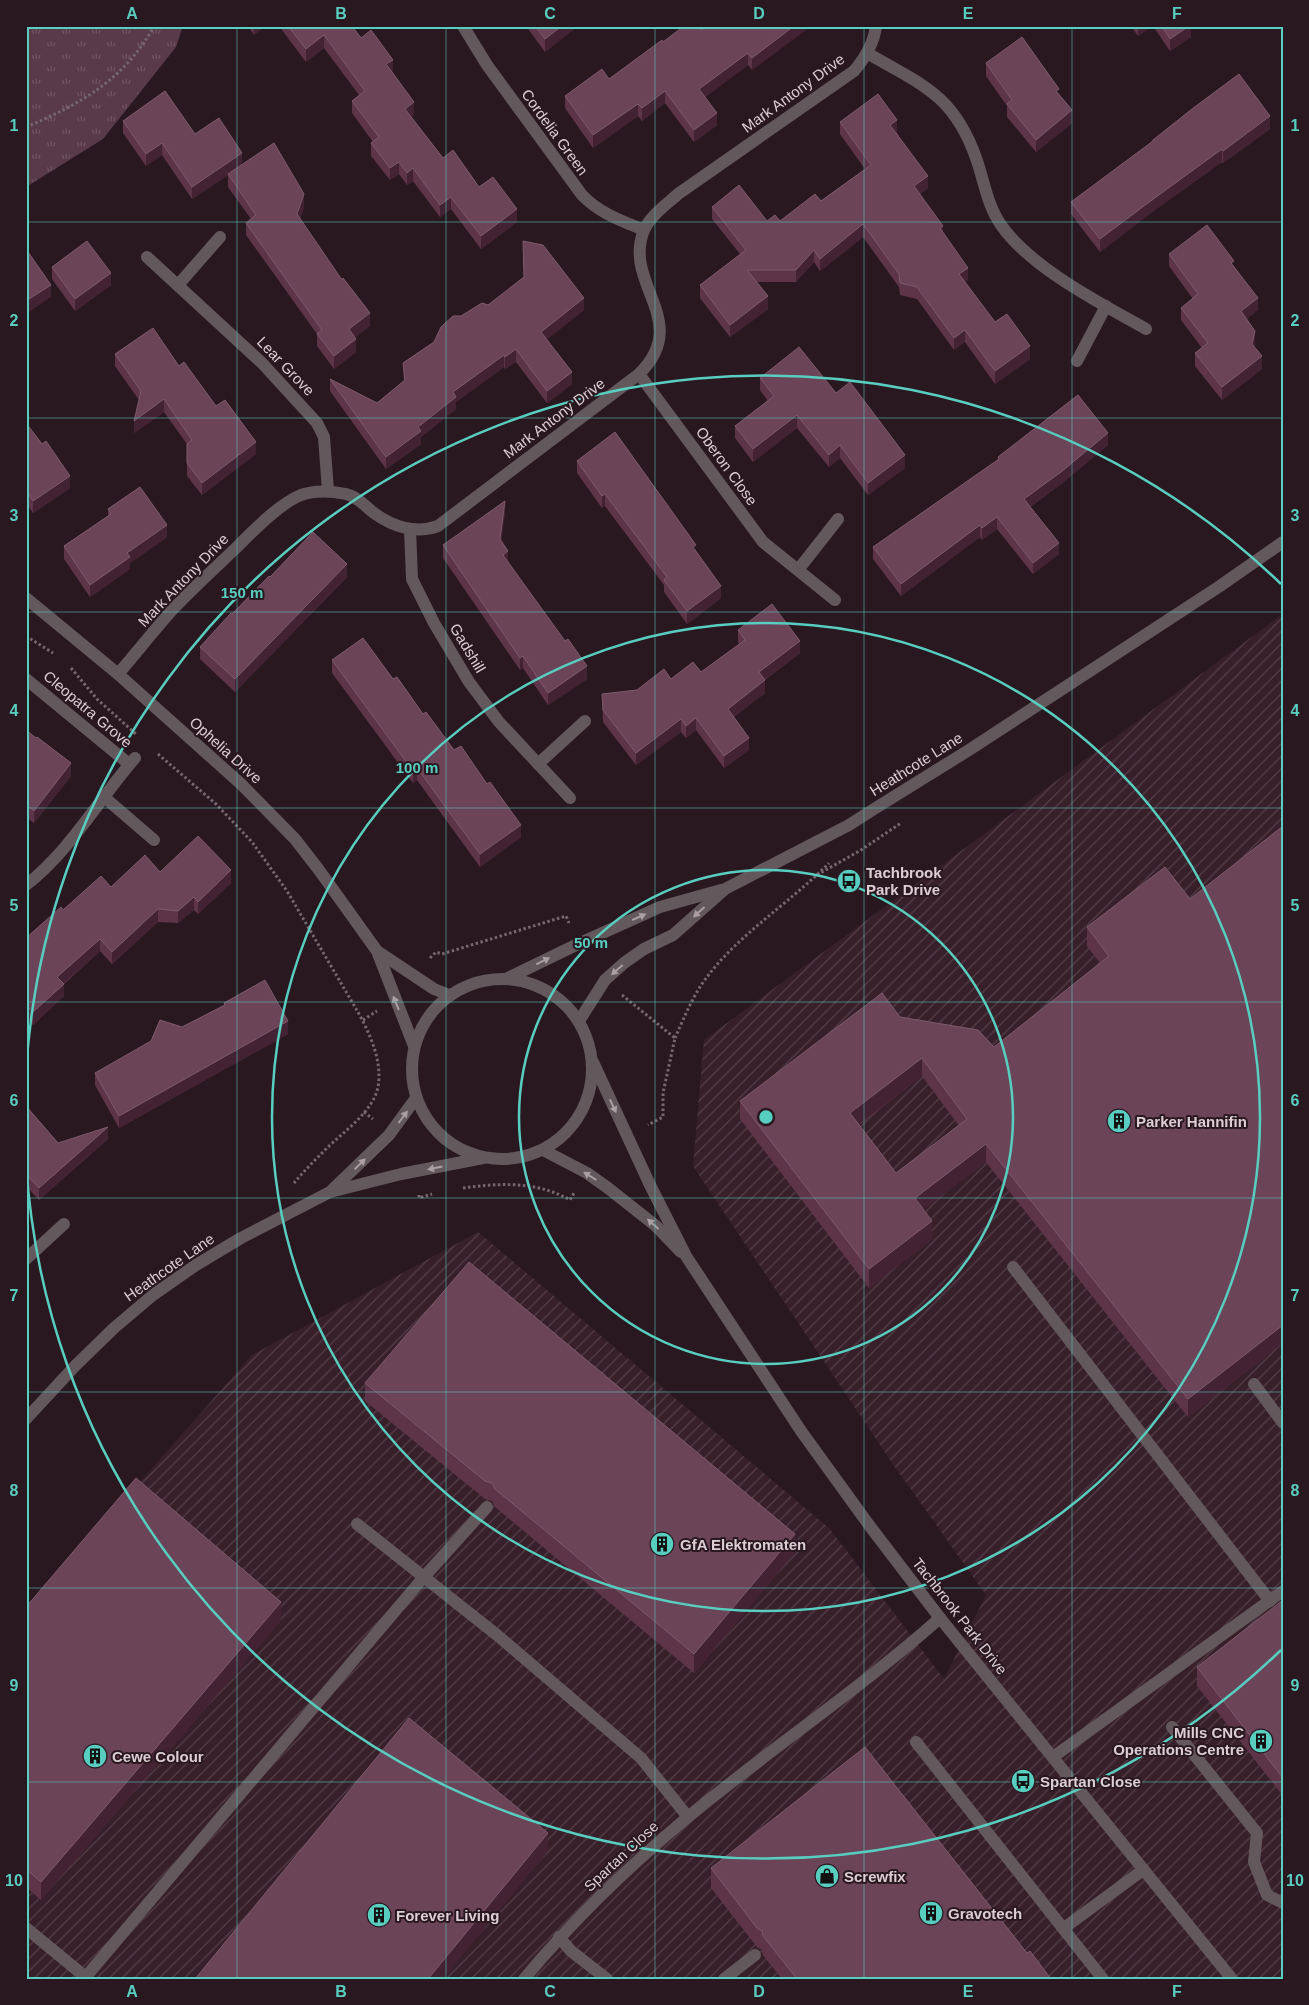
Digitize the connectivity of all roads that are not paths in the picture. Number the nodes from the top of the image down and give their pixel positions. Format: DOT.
graph roads {
  1 [pos="463,26"];
  2 [pos="876,26"];
  3 [pos="867,53"];
  4 [pos="644,230"];
  5 [pos="220,237"];
  6 [pos="147,257"];
  7 [pos="178,285"];
  8 [pos="1106,306"];
  9 [pos="1146,329"];
  10 [pos="1077,361"];
  11 [pos="639,374"];
  12 [pos="328,491"];
  13 [pos="838,519"];
  14 [pos="410,529"];
  15 [pos="1283,542"];
  16 [pos="798,570"];
  17 [pos="26,598"];
  18 [pos="835,600"];
  19 [pos="118,674"];
  20 [pos="26,679"];
  21 [pos="585,721"];
  22 [pos="538,764"];
  23 [pos="104,797"];
  24 [pos="570,798"];
  25 [pos="154,840"];
  26 [pos="26,885"];
  27 [pos="725,888"];
  28 [pos="377,951"];
  29 [pos="508,978"];
  30 [pos="449,995"];
  31 [pos="579,1021"];
  32 [pos="414,1046"];
  33 [pos="593,1062"];
  34 [pos="416,1098"];
  35 [pos="543,1150"];
  36 [pos="483,1158"];
  37 [pos="330,1192"];
  38 [pos="64,1224"];
  39 [pos="27,1256"];
  40 [pos="686,1256"];
  41 [pos="1013,1267"];
  42 [pos="1254,1384"];
  43 [pos="26,1419"];
  44 [pos="1283,1423"];
  45 [pos="488,1507"];
  46 [pos="357,1524"];
  47 [pos="422,1578"];
  48 [pos="1283,1591"];
  49 [pos="1270,1601"];
  50 [pos="940,1618"];
  51 [pos="1172,1727"];
  52 [pos="916,1742"];
  53 [pos="1053,1758"];
  54 [pos="688,1817"];
  55 [pos="1144,1870"];
  56 [pos="1283,1903"];
  57 [pos="26,1928"];
  58 [pos="1064,1928"];
  59 [pos="559,1937"];
  60 [pos="755,1955"];
  61 [pos="86,1978"];
  62 [pos="524,1979"];
  63 [pos="607,1979"];
  64 [pos="724,1979"];
  65 [pos="1104,1979"];
  66 [pos="1232,1979"];
  1 -- 4 [label="street, Cordelia Green"];
  2 -- 3 [label="street, Mark Antony Drive"];
  3 -- 4 [label="street, Mark Antony Drive"];
  3 -- 8 [label="street"];
  4 -- 11 [label="street, Mark Antony Drive"];
  5 -- 7 [label="street"];
  6 -- 7 [label="street, Lear Grove"];
  7 -- 12 [label="street, Lear Grove"];
  8 -- 9 [label="street"];
  8 -- 10 [label="street"];
  11 -- 14 [label="street, Mark Antony Drive"];
  11 -- 16 [label="street, Oberon Close"];
  12 -- 14 [label="street, Mark Antony Drive"];
  12 -- 19 [label="street, Mark Antony Drive"];
  13 -- 16 [label="street"];
  14 -- 22 [label="street, Gadshill"];
  15 -- 27 [label="street, Heathcote Lane"];
  16 -- 18 [label="street, Oberon Close"];
  17 -- 19 [label="street, Ophelia Drive"];
  19 -- 28 [label="street, Ophelia Drive"];
  20 -- 23 [label="street, Cleopatra Grove"];
  21 -- 22 [label="street"];
  22 -- 24 [label="street, Gadshill"];
  23 -- 25 [label="street"];
  23 -- 26 [label="street, Cleopatra Grove"];
  29 -- 27 [label="street, one-way"];
  27 -- 31 [label="street, Heathcote Lane, one-way"];
  28 -- 30 [label="street, Ophelia Drive"];
  32 -- 28 [label="street, Ophelia Drive, one-way"];
  29 -- 30 [label="street"];
  29 -- 31 [label="street"];
  30 -- 32 [label="street"];
  31 -- 33 [label="street"];
  32 -- 34 [label="street"];
  33 -- 35 [label="street"];
  33 -- 40 [label="street, Tachbrook Park Drive, one-way"];
  34 -- 36 [label="street"];
  37 -- 34 [label="street, Heathcote Lane, one-way"];
  35 -- 36 [label="street"];
  40 -- 35 [label="street, Tachbrook Park Drive, one-way"];
  36 -- 37 [label="street, Heathcote Lane, one-way"];
  37 -- 43 [label="street, Heathcote Lane"];
  38 -- 39 [label="street"];
  40 -- 50 [label="street, Tachbrook Park Drive"];
  41 -- 49 [label="street"];
  42 -- 44 [label="street"];
  45 -- 47 [label="street"];
  46 -- 47 [label="street"];
  47 -- 54 [label="street"];
  47 -- 61 [label="street"];
  48 -- 49 [label="street"];
  49 -- 53 [label="street"];
  50 -- 53 [label="street, Tachbrook Park Drive"];
  50 -- 54 [label="street, Spartan Close"];
  51 -- 56 [label="street"];
  52 -- 58 [label="street"];
  53 -- 55 [label="street, Tachbrook Park Drive"];
  54 -- 59 [label="street, Spartan Close"];
  55 -- 58 [label="street"];
  55 -- 66 [label="street, Tachbrook Park Drive"];
  57 -- 61 [label="street"];
  58 -- 65 [label="street"];
  59 -- 62 [label="street, Spartan Close"];
  59 -- 63 [label="street"];
  60 -- 64 [label="street"];
}
